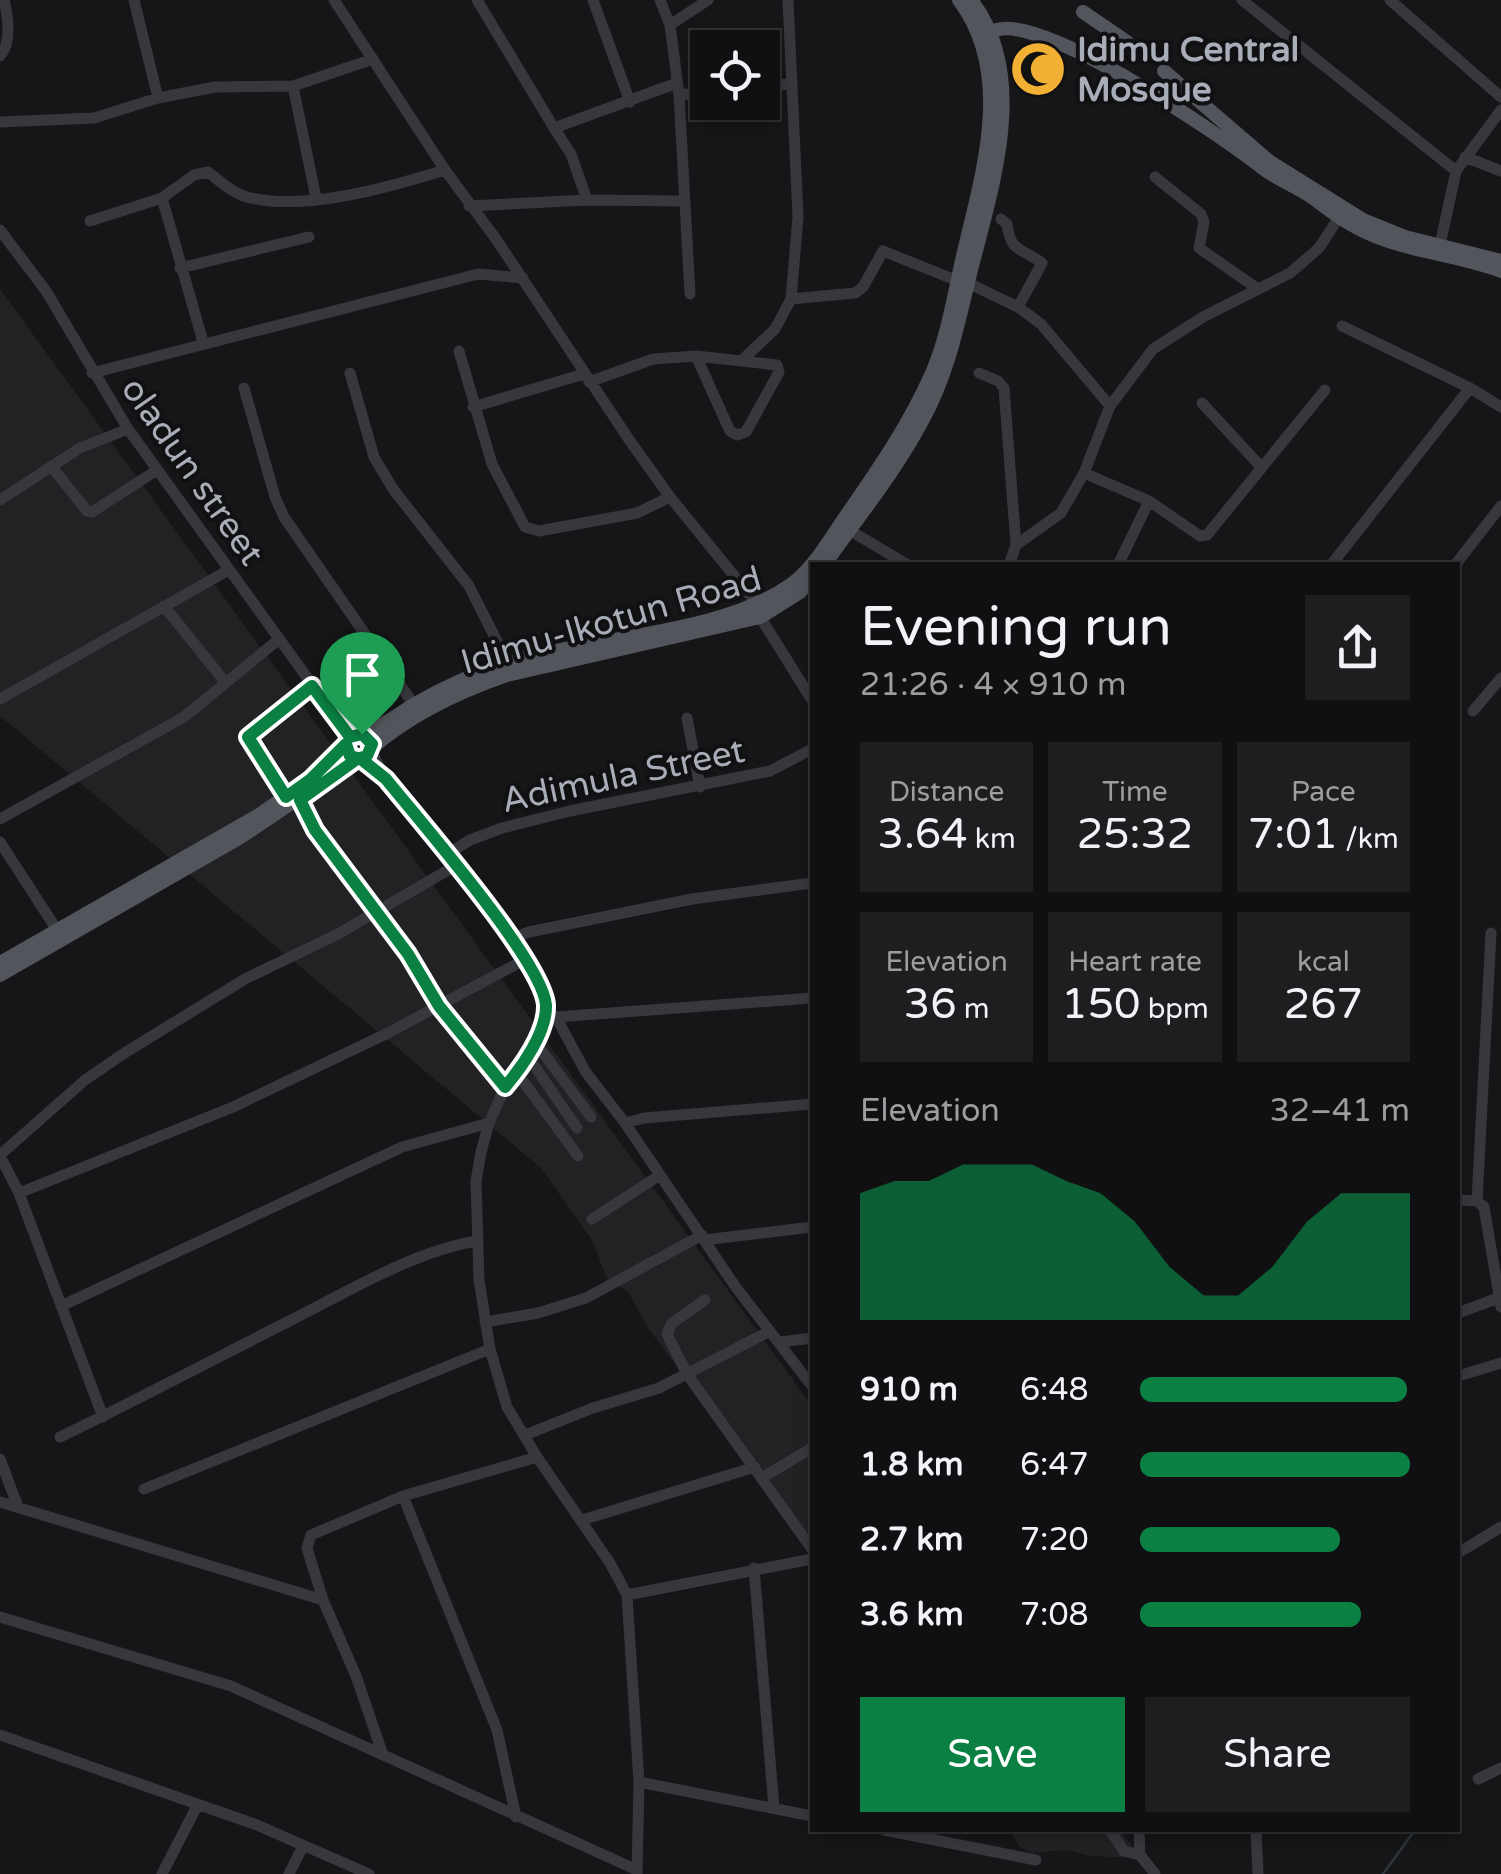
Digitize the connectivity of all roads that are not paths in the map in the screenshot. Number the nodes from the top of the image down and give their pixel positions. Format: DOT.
graph roads {
  1 [pos="4,0"];
  2 [pos="134,0"];
  3 [pos="334,0"];
  4 [pos="477,0"];
  5 [pos="593,0"];
  6 [pos="660,0"];
  7 [pos="708,0"];
  8 [pos="788,0"];
  9 [pos="959,0"];
  10 [pos="971,0"];
  11 [pos="1242,0"];
  12 [pos="1390,0"];
  13 [pos="1071,10"];
  14 [pos="1002,12"];
  15 [pos="670,25"];
  16 [pos="990,34"];
  17 [pos="1136,53"];
  18 [pos="0,56"];
  19 [pos="373,59"];
  20 [pos="792,84"];
  21 [pos="780,85"];
  22 [pos="293,86"];
  23 [pos="678,89"];
  24 [pos="690,90"];
  25 [pos="1501,97"];
  26 [pos="158,98"];
  27 [pos="630,102"];
  28 [pos="1501,110"];
  29 [pos="0,122"];
  30 [pos="554,128"];
  31 [pos="1465,157"];
  32 [pos="444,170"];
  33 [pos="1456,171"];
  34 [pos="1501,171"];
  35 [pos="1155,177"];
  36 [pos="162,198"];
  37 [pos="316,198"];
  38 [pos="587,200"];
  39 [pos="685,201"];
  40 [pos="469,206"];
  41 [pos="1338,217"];
  42 [pos="1002,219"];
  43 [pos="90,221"];
  44 [pos="0,232"];
  45 [pos="310,238"];
  46 [pos="1440,245"];
  47 [pos="1501,260"];
  48 [pos="180,268"];
  49 [pos="1501,270"];
  50 [pos="523,278"];
  51 [pos="963,282"];
  52 [pos="1258,290"];
  53 [pos="690,294"];
  54 [pos="791,299"];
  55 [pos="1018,307"];
  56 [pos="1342,326"];
  57 [pos="203,342"];
  58 [pos="460,351"];
  59 [pos="696,356"];
  60 [pos="742,360"];
  61 [pos="92,372"];
  62 [pos="979,372"];
  63 [pos="350,373"];
  64 [pos="587,378"];
  65 [pos="244,388"];
  66 [pos="1470,388"];
  67 [pos="1325,390"];
  68 [pos="1202,403"];
  69 [pos="473,406"];
  70 [pos="1110,406"];
  71 [pos="1501,407"];
  72 [pos="128,430"];
  73 [pos="51,466"];
  74 [pos="1262,468"];
  75 [pos="157,470"];
  76 [pos="1084,474"];
  77 [pos="670,497"];
  78 [pos="0,500"];
  79 [pos="1149,502"];
  80 [pos="1501,506"];
  81 [pos="849,530"];
  82 [pos="1016,545"];
  83 [pos="813,562"];
  84 [pos="826,562"];
  85 [pos="903,562"];
  86 [pos="1011,562"];
  87 [pos="1124,562"];
  88 [pos="1333,562"];
  89 [pos="1457,562"];
  90 [pos="810,565"];
  91 [pos="228,570"];
  92 [pos="810,580"];
  93 [pos="164,606"];
  94 [pos="759,611"];
  95 [pos="278,640"];
  96 [pos="508,663"];
  97 [pos="1501,678"];
  98 [pos="225,682"];
  99 [pos="312,686"];
  100 [pos="810,697"];
  101 [pos="0,698"];
  102 [pos="414,705"];
  103 [pos="1472,711"];
  104 [pos="688,718"];
  105 [pos="353,738"];
  106 [pos="810,749"];
  107 [pos="365,754"];
  108 [pos="700,787"];
  109 [pos="293,798"];
  110 [pos="0,818"];
  111 [pos="0,842"];
  112 [pos="446,855"];
  113 [pos="455,866"];
  114 [pos="810,884"];
  115 [pos="377,911"];
  116 [pos="57,930"];
  117 [pos="1491,933"];
  118 [pos="512,938"];
  119 [pos="526,959"];
  120 [pos="0,963"];
  121 [pos="0,975"];
  122 [pos="810,998"];
  123 [pos="439,1006"];
  124 [pos="551,1016"];
  125 [pos="534,1042"];
  126 [pos="527,1056"];
  127 [pos="517,1074"];
  128 [pos="505,1087"];
  129 [pos="810,1104"];
  130 [pos="591,1116"];
  131 [pos="489,1123"];
  132 [pos="625,1123"];
  133 [pos="577,1128"];
  134 [pos="0,1156"];
  135 [pos="578,1156"];
  136 [pos="660,1174"];
  137 [pos="19,1193"];
  138 [pos="1460,1200"];
  139 [pos="1477,1201"];
  140 [pos="592,1220"];
  141 [pos="810,1227"];
  142 [pos="703,1237"];
  143 [pos="476,1242"];
  144 [pos="704,1300"];
  145 [pos="1500,1302"];
  146 [pos="61,1306"];
  147 [pos="1460,1312"];
  148 [pos="485,1322"];
  149 [pos="770,1331"];
  150 [pos="810,1338"];
  151 [pos="780,1342"];
  152 [pos="490,1349"];
  153 [pos="1501,1362"];
  154 [pos="687,1374"];
  155 [pos="1460,1375"];
  156 [pos="810,1383"];
  157 [pos="103,1416"];
  158 [pos="526,1434"];
  159 [pos="60,1437"];
  160 [pos="810,1449"];
  161 [pos="537,1457"];
  162 [pos="0,1459"];
  163 [pos="759,1472"];
  164 [pos="144,1489"];
  165 [pos="403,1496"];
  166 [pos="0,1502"];
  167 [pos="18,1507"];
  168 [pos="582,1520"];
  169 [pos="1501,1527"];
  170 [pos="810,1546"];
  171 [pos="1460,1552"];
  172 [pos="810,1559"];
  173 [pos="754,1568"];
  174 [pos="627,1595"];
  175 [pos="323,1600"];
  176 [pos="0,1617"];
  177 [pos="0,1734"];
  178 [pos="383,1755"];
  179 [pos="1501,1768"];
  180 [pos="1478,1780"];
  181 [pos="640,1782"];
  182 [pos="198,1806"];
  183 [pos="774,1808"];
  184 [pos="810,1816"];
  185 [pos="516,1817"];
  186 [pos="894,1832"];
  187 [pos="1111,1832"];
  188 [pos="1140,1832"];
  189 [pos="1256,1832"];
  190 [pos="303,1846"];
  191 [pos="1140,1855"];
  192 [pos="1036,1860"];
  193 [pos="636,1872"];
  194 [pos="162,1874"];
  195 [pos="288,1874"];
  196 [pos="368,1874"];
  197 [pos="1155,1874"];
  198 [pos="1258,1874"];
  1 -- 18 [label="street"];
  2 -- 26 [label="street"];
  3 -- 19 [label="street"];
  4 -- 30 [label="street"];
  5 -- 27 [label="street"];
  6 -- 15 [label="street"];
  7 -- 15 [label="street"];
  8 -- 20 [label="street"];
  9 -- 51 [label="main road, Idimu-Ikotun Road"];
  10 -- 16 [label="main road, Idimu-Ikotun Road"];
  11 -- 33 [label="street"];
  12 -- 25 [label="street"];
  13 -- 17 [label="main road"];
  14 -- 16 [label="main road"];
  15 -- 23 [label="street"];
  16 -- 51 [label="main road, Idimu-Ikotun Road"];
  19 -- 22 [label="street"];
  19 -- 32 [label="street"];
  20 -- 21 [label="street"];
  20 -- 54 [label="street"];
  22 -- 26 [label="street"];
  22 -- 37 [label="street"];
  23 -- 24 [label="street"];
  23 -- 27 [label="street"];
  23 -- 39 [label="street"];
  26 -- 29 [label="street"];
  27 -- 30 [label="street"];
  28 -- 31 [label="street"];
  30 -- 38 [label="street"];
  31 -- 33 [label="street"];
  31 -- 34 [label="street"];
  32 -- 37 [label="street"];
  32 -- 40 [label="street"];
  33 -- 46 [label="street"];
  35 -- 52 [label="street"];
  36 -- 37 [label="street"];
  36 -- 43 [label="street"];
  36 -- 48 [label="street"];
  38 -- 39 [label="street"];
  38 -- 40 [label="street"];
  39 -- 53 [label="street"];
  40 -- 50 [label="street"];
  41 -- 46 [label="main road"];
  41 -- 49 [label="main road"];
  41 -- 52 [label="street"];
  42 -- 55 [label="street"];
  44 -- 61 [label="street, oladun street"];
  45 -- 48 [label="street"];
  46 -- 47 [label="main road"];
  48 -- 57 [label="street"];
  50 -- 57 [label="street"];
  50 -- 64 [label="street"];
  51 -- 54 [label="street"];
  51 -- 55 [label="street"];
  51 -- 81 [label="main road, Idimu-Ikotun Road"];
  51 -- 83 [label="main road, Idimu-Ikotun Road"];
  52 -- 70 [label="street"];
  54 -- 60 [label="street"];
  55 -- 70 [label="street"];
  56 -- 66 [label="street"];
  57 -- 61 [label="street"];
  58 -- 69 [label="street"];
  59 -- 60 [label="street"];
  59 -- 60 [label="street"];
  59 -- 64 [label="street"];
  61 -- 72 [label="street, oladun street"];
  62 -- 82 [label="street"];
  63 -- 96 [label="street"];
  64 -- 69 [label="street"];
  64 -- 77 [label="street"];
  65 -- 102 [label="street"];
  66 -- 71 [label="street"];
  66 -- 88 [label="street"];
  67 -- 74 [label="street"];
  68 -- 74 [label="street"];
  69 -- 77 [label="street"];
  70 -- 76 [label="street"];
  72 -- 73 [label="street"];
  72 -- 75 [label="street, oladun street"];
  73 -- 75 [label="street"];
  73 -- 78 [label="street"];
  74 -- 79 [label="street"];
  75 -- 91 [label="street, oladun street"];
  76 -- 79 [label="street"];
  76 -- 82 [label="street"];
  77 -- 94 [label="street"];
  79 -- 87 [label="street"];
  80 -- 89 [label="street"];
  81 -- 84 [label="main road, Idimu-Ikotun Road"];
  81 -- 85 [label="street"];
  82 -- 86 [label="street"];
  90 -- 94 [label="main road, Idimu-Ikotun Road"];
  91 -- 93 [label="street"];
  91 -- 95 [label="street, oladun street"];
  92 -- 94 [label="main road, Idimu-Ikotun Road"];
  93 -- 98 [label="street"];
  93 -- 101 [label="street"];
  94 -- 96 [label="main road, Idimu-Ikotun Road"];
  94 -- 100 [label="street"];
  94 -- 107 [label="main road, Idimu-Ikotun Road"];
  95 -- 98 [label="street"];
  95 -- 99 [label="street, oladun street"];
  96 -- 102 [label="main road, Idimu-Ikotun Road"];
  97 -- 103 [label="street"];
  98 -- 110 [label="street"];
  99 -- 105 [label="street, oladun street"];
  99 -- 109 [label="street"];
  102 -- 105 [label="main road, Idimu-Ikotun Road"];
  104 -- 108 [label="street"];
  105 -- 107 [label="main road"];
  105 -- 107 [label="main road"];
  105 -- 109 [label="main road, Idimu-Ikotun Road"];
  106 -- 108 [label="street, Adimula Street"];
  107 -- 109 [label="main road, Idimu-Ikotun Road"];
  107 -- 112 [label="street"];
  108 -- 112 [label="street, Adimula Street"];
  109 -- 115 [label="street"];
  109 -- 116 [label="main road"];
  109 -- 121 [label="main road, Idimu-Ikotun Road"];
  111 -- 116 [label="street"];
  112 -- 113 [label="street"];
  113 -- 115 [label="street"];
  113 -- 118 [label="street"];
  114 -- 118 [label="street"];
  115 -- 123 [label="street"];
  115 -- 134 [label="street"];
  116 -- 120 [label="main road"];
  117 -- 139 [label="street"];
  118 -- 119 [label="street"];
  119 -- 123 [label="street"];
  119 -- 124 [label="street"];
  122 -- 124 [label="street"];
  123 -- 128 [label="street"];
  123 -- 137 [label="street"];
  124 -- 125 [label="street"];
  124 -- 132 [label="street"];
  125 -- 126 [label="street"];
  125 -- 130 [label="street"];
  126 -- 127 [label="street"];
  126 -- 133 [label="street"];
  127 -- 128 [label="street"];
  127 -- 135 [label="street"];
  128 -- 131 [label="street"];
  129 -- 132 [label="street"];
  131 -- 143 [label="street"];
  131 -- 146 [label="street"];
  132 -- 136 [label="street"];
  134 -- 137 [label="street"];
  136 -- 140 [label="street"];
  136 -- 142 [label="street"];
  137 -- 146 [label="street"];
  138 -- 139 [label="street"];
  139 -- 145 [label="street"];
  141 -- 142 [label="street"];
  142 -- 148 [label="street"];
  142 -- 149 [label="street"];
  143 -- 148 [label="street"];
  143 -- 157 [label="street"];
  144 -- 154 [label="street"];
  145 -- 147 [label="street"];
  146 -- 157 [label="street"];
  148 -- 152 [label="street"];
  149 -- 151 [label="street"];
  149 -- 154 [label="street"];
  150 -- 151 [label="street"];
  151 -- 156 [label="street"];
  152 -- 158 [label="street"];
  152 -- 164 [label="street"];
  153 -- 155 [label="street"];
  154 -- 158 [label="street"];
  154 -- 163 [label="street"];
  157 -- 159 [label="street"];
  158 -- 161 [label="street"];
  160 -- 163 [label="street"];
  161 -- 165 [label="street"];
  161 -- 168 [label="street"];
  162 -- 167 [label="street"];
  163 -- 168 [label="street"];
  163 -- 170 [label="street"];
  165 -- 175 [label="street"];
  165 -- 185 [label="street"];
  166 -- 167 [label="street"];
  167 -- 175 [label="street"];
  168 -- 174 [label="street"];
  169 -- 171 [label="street"];
  172 -- 173 [label="street"];
  173 -- 174 [label="street"];
  173 -- 183 [label="street"];
  174 -- 181 [label="street"];
  175 -- 178 [label="street"];
  176 -- 178 [label="street"];
  177 -- 182 [label="street"];
  178 -- 185 [label="street"];
  179 -- 180 [label="street"];
  181 -- 183 [label="street"];
  181 -- 193 [label="street"];
  182 -- 190 [label="street"];
  182 -- 194 [label="street"];
  183 -- 184 [label="street"];
  185 -- 193 [label="street"];
  186 -- 192 [label="street"];
  187 -- 191 [label="street"];
  188 -- 191 [label="street"];
  189 -- 198 [label="street"];
  190 -- 195 [label="street"];
  190 -- 196 [label="street"];
  191 -- 197 [label="street"];
}
